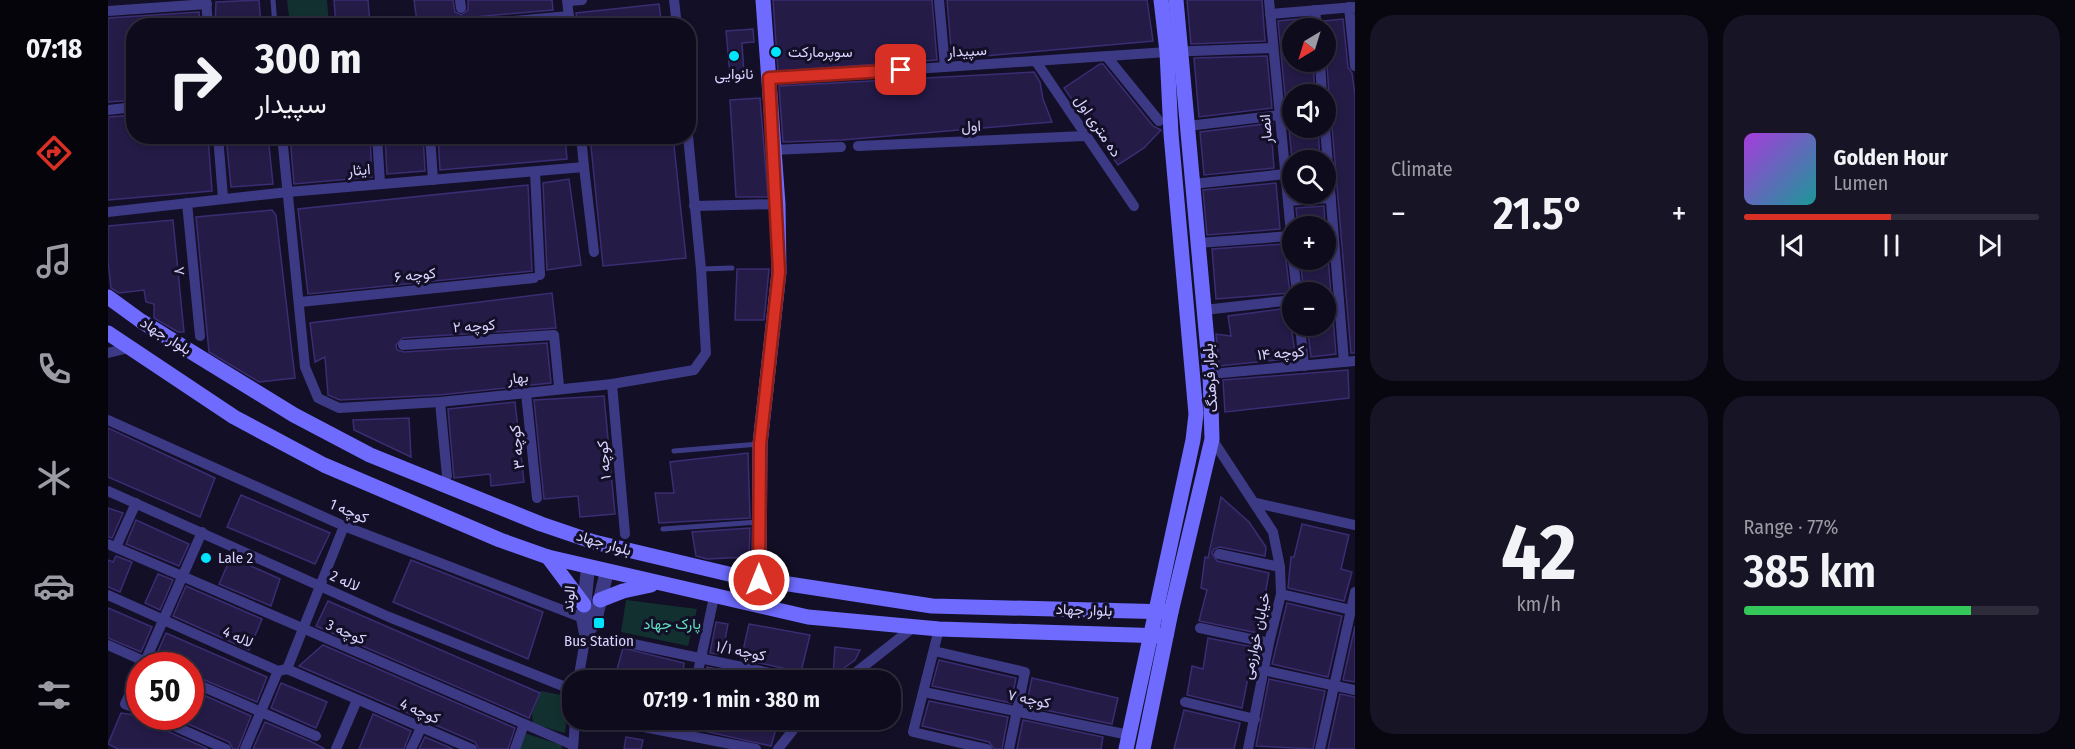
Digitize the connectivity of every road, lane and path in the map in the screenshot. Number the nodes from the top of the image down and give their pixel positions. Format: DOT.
graph roads {
  1 [pos="273,0"];
  2 [pos="568,0"];
  3 [pos="582,0"];
  4 [pos="674,0"];
  5 [pos="763,0"];
  6 [pos="939,0"];
  7 [pos="1161,0"];
  8 [pos="1176,0"];
  9 [pos="1269,0"];
  10 [pos="206,2"];
  11 [pos="1352,7"];
  12 [pos="1315,10"];
  13 [pos="108,11"];
  14 [pos="1270,14"];
  15 [pos="207,18"];
  16 [pos="274,18"];
  17 [pos="569,18"];
  18 [pos="676,18"];
  19 [pos="1316,18"];
  20 [pos="1273,48"];
  21 [pos="1174,53"];
  22 [pos="1107,57"];
  23 [pos="1037,63"];
  24 [pos="1355,66"];
  25 [pos="945,67"];
  26 [pos="769,78"];
  27 [pos="126,108"];
  28 [pos="108,110"];
  29 [pos="1280,115"];
  30 [pos="1160,121"];
  31 [pos="1188,126"];
  32 [pos="1085,136"];
  33 [pos="219,144"];
  34 [pos="283,144"];
  35 [pos="378,144"];
  36 [pos="431,144"];
  37 [pos="582,144"];
  38 [pos="689,144"];
  39 [pos="858,146"];
  40 [pos="842,147"];
  41 [pos="772,150"];
  42 [pos="1283,150"];
  43 [pos="584,167"];
  44 [pos="535,172"];
  45 [pos="1282,174"];
  46 [pos="434,180"];
  47 [pos="380,183"];
  48 [pos="1193,184"];
  49 [pos="288,192"];
  50 [pos="223,198"];
  51 [pos="187,202"];
  52 [pos="778,204"];
  53 [pos="1332,204"];
  54 [pos="694,206"];
  55 [pos="1134,206"];
  56 [pos="108,212"];
  57 [pos="1282,237"];
  58 [pos="1198,243"];
  59 [pos="594,252"];
  60 [pos="732,268"];
  61 [pos="701,269"];
  62 [pos="108,297"];
  63 [pos="1282,301"];
  64 [pos="300,302"];
  65 [pos="1204,310"];
  66 [pos="108,333"];
  67 [pos="200,336"];
  68 [pos="1301,336"];
  69 [pos="403,345"];
  70 [pos="129,348"];
  71 [pos="108,353"];
  72 [pos="1349,362"];
  73 [pos="1304,366"];
  74 [pos="1210,374"];
  75 [pos="612,384"];
  76 [pos="556,389"];
  77 [pos="526,393"];
  78 [pos="440,402"];
  79 [pos="108,420"];
  80 [pos="1212,439"];
  81 [pos="760,444"];
  82 [pos="674,451"];
  83 [pos="447,476"];
  84 [pos="108,490"];
  85 [pos="537,498"];
  86 [pos="136,503"];
  87 [pos="1256,503"];
  88 [pos="759,522"];
  89 [pos="1355,525"];
  90 [pos="344,526"];
  91 [pos="663,529"];
  92 [pos="202,532"];
  93 [pos="625,534"];
  94 [pos="594,542"];
  95 [pos="112,545"];
  96 [pos="613,547"];
  97 [pos="1219,554"];
  98 [pos="548,557"];
  99 [pos="588,567"];
  100 [pos="1281,567"];
  101 [pos="607,571"];
  102 [pos="182,576"];
  103 [pos="759,580"];
  104 [pos="657,584"];
  105 [pos="321,587"];
  106 [pos="1355,592"];
  107 [pos="1281,594"];
  108 [pos="108,595"];
  109 [pos="714,597"];
  110 [pos="600,600"];
  111 [pos="1353,611"];
  112 [pos="584,612"];
  113 [pos="1154,612"];
  114 [pos="1171,612"];
  115 [pos="163,620"];
  116 [pos="915,626"];
  117 [pos="939,628"];
  118 [pos="1200,628"];
  119 [pos="304,630"];
  120 [pos="586,634"];
  121 [pos="1159,635"];
  122 [pos="1269,643"];
  123 [pos="633,644"];
  124 [pos="108,645"];
  125 [pos="934,651"];
  126 [pos="152,652"];
  127 [pos="126,654"];
  128 [pos="701,658"];
  129 [pos="282,670"];
  130 [pos="580,670"];
  131 [pos="698,670"];
  132 [pos="757,670"];
  133 [pos="859,670"];
  134 [pos="1263,670"];
  135 [pos="562,686"];
  136 [pos="1334,686"];
  137 [pos="204,687"];
  138 [pos="1355,690"];
  139 [pos="924,692"];
  140 [pos="357,700"];
  141 [pos="1185,702"];
  142 [pos="261,711"];
  143 [pos="1017,711"];
  144 [pos="1255,718"];
  145 [pos="524,724"];
  146 [pos="421,728"];
  147 [pos="183,730"];
  148 [pos="574,730"];
  149 [pos="660,730"];
  150 [pos="687,730"];
  151 [pos="793,730"];
  152 [pos="686,735"];
  153 [pos="316,736"];
  154 [pos="1128,742"];
  155 [pos="573,747"];
  156 [pos="340,748"];
  157 [pos="226,749"];
  158 [pos="245,749"];
  159 [pos="411,749"];
  160 [pos="472,749"];
  161 [pos="515,749"];
  162 [pos="756,749"];
  163 [pos="778,749"];
  164 [pos="987,749"];
  165 [pos="1009,749"];
  166 [pos="1143,749"];
  167 [pos="1248,749"];
  168 [pos="1320,749"];
  1 -- 16 [label="lane"];
  2 -- 3 [label="street"];
  2 -- 17 [label="street"];
  4 -- 18 [label="street"];
  5 -- 26 [label="main road"];
  6 -- 25 [label="street"];
  7 -- 21 [label="main road, بلوار فرهنگ"];
  8 -- 21 [label="main road, بلوار فرهنگ"];
  9 -- 14 [label="street, انصار"];
  10 -- 13 [label="street"];
  10 -- 15 [label="street"];
  11 -- 12 [label="street"];
  11 -- 24 [label="street"];
  12 -- 14 [label="street"];
  12 -- 19 [label="street"];
  14 -- 20 [label="street, انصار"];
  20 -- 21 [label="street, سپیدار"];
  20 -- 29 [label="street, انصار"];
  21 -- 22 [label="street, سپیدار"];
  21 -- 31 [label="main road, بلوار فرهنگ"];
  21 -- 113 [label="main road, بلوار فرهنگ"];
  22 -- 23 [label="street, سپیدار"];
  22 -- 30 [label="street"];
  23 -- 25 [label="street, سپیدار"];
  23 -- 32 [label="street, ده متری اول"];
  25 -- 26 [label="street, سپیدار"];
  26 -- 41 [label="main road"];
  27 -- 28 [label="street"];
  29 -- 31 [label="street"];
  29 -- 42 [label="street, انصار"];
  31 -- 48 [label="main road, بلوار فرهنگ"];
  32 -- 39 [label="street, اول"];
  32 -- 55 [label="street, ده متری اول"];
  33 -- 50 [label="street"];
  34 -- 49 [label="street, بهار"];
  35 -- 47 [label="street"];
  36 -- 46 [label="street"];
  37 -- 43 [label="street"];
  38 -- 54 [label="street, بهار"];
  40 -- 41 [label="street"];
  41 -- 52 [label="main road"];
  43 -- 44 [label="street, ایثار"];
  43 -- 59 [label="street"];
  44 -- 46 [label="street, ایثار"];
  44 -- 64 [label="street, کوچه ۶"];
  45 -- 48 [label="street"];
  46 -- 47 [label="street, ایثار"];
  47 -- 49 [label="street, ایثار"];
  48 -- 58 [label="main road, بلوار فرهنگ"];
  49 -- 50 [label="street, ایثار"];
  49 -- 64 [label="street, بهار"];
  50 -- 51 [label="street, ایثار"];
  51 -- 56 [label="street, ایثار"];
  51 -- 67 [label="street, ۸"];
  52 -- 54 [label="street"];
  52 -- 81 [label="main road"];
  53 -- 72 [label="street"];
  54 -- 61 [label="street, بهار"];
  57 -- 58 [label="street"];
  58 -- 65 [label="main road, بلوار فرهنگ"];
  60 -- 61 [label="lane"];
  61 -- 75 [label="street, بهار"];
  62 -- 94 [label="main road, بلوار جهاد"];
  63 -- 65 [label="street"];
  64 -- 78 [label="street, بهار"];
  65 -- 74 [label="main road, بلوار فرهنگ"];
  66 -- 70 [label="main road, بلوار جهاد"];
  68 -- 73 [label="street"];
  69 -- 76 [label="street, کوچه ۲"];
  70 -- 71 [label="street"];
  70 -- 98 [label="main road, بلوار جهاد"];
  72 -- 73 [label="street, کوچه ۱۴"];
  73 -- 74 [label="street, کوچه ۱۴"];
  74 -- 80 [label="main road, بلوار فرهنگ"];
  75 -- 76 [label="street, بهار"];
  75 -- 93 [label="street, کوچه ۱"];
  76 -- 77 [label="street, بهار"];
  77 -- 78 [label="street, بهار"];
  77 -- 85 [label="street, کوچه ۳"];
  78 -- 83 [label="street"];
  79 -- 90 [label="street, کوچه 1"];
  80 -- 87 [label="street, خیابان خوارزمی"];
  80 -- 114 [label="main road, بلوار فرهنگ"];
  81 -- 82 [label="lane"];
  81 -- 88 [label="main road"];
  84 -- 86 [label="street, لاله 2"];
  86 -- 92 [label="street, لاله 2"];
  86 -- 95 [label="street"];
  87 -- 89 [label="street"];
  87 -- 100 [label="street, خیابان خوارزمی"];
  88 -- 91 [label="lane"];
  88 -- 103 [label="main road"];
  90 -- 105 [label="street"];
  90 -- 112 [label="street, کوچه 1"];
  92 -- 102 [label="street"];
  92 -- 105 [label="street, لاله 2"];
  94 -- 96 [label="main road, بلوار جهاد"];
  94 -- 99 [label="main road"];
  95 -- 102 [label="street, کوچه 3"];
  96 -- 101 [label="main road"];
  96 -- 103 [label="main road, بلوار جهاد"];
  97 -- 100 [label="street"];
  98 -- 99 [label="main road, بلوار جهاد"];
  98 -- 112 [label="main road"];
  99 -- 101 [label="main road, بلوار جهاد"];
  99 -- 112 [label="street, الوند"];
  100 -- 107 [label="street, خیابان خوارزمی"];
  101 -- 104 [label="main road, بلوار جهاد"];
  101 -- 110 [label="street, الوند"];
  102 -- 115 [label="street"];
  102 -- 119 [label="street, کوچه 3"];
  103 -- 113 [label="main road, بلوار جهاد"];
  104 -- 109 [label="main road, بلوار جهاد"];
  104 -- 110 [label="main road"];
  105 -- 119 [label="street"];
  105 -- 135 [label="street, لاله 2"];
  106 -- 111 [label="street"];
  107 -- 111 [label="street"];
  107 -- 122 [label="street, خیابان خوارزمی"];
  108 -- 115 [label="street, لاله 4"];
  109 -- 116 [label="main road, بلوار جهاد"];
  109 -- 128 [label="street"];
  110 -- 120 [label="street, الوند"];
  111 -- 136 [label="street"];
  112 -- 120 [label="street, الوند"];
  113 -- 114 [label="main road, بلوار جهاد"];
  113 -- 121 [label="main road, بلوار فرهنگ"];
  114 -- 121 [label="main road, بلوار فرهنگ"];
  115 -- 126 [label="street"];
  115 -- 129 [label="street, لاله 4"];
  116 -- 117 [label="main road, بلوار جهاد"];
  116 -- 133 [label="street"];
  117 -- 121 [label="main road, بلوار جهاد"];
  117 -- 125 [label="street"];
  118 -- 122 [label="street"];
  119 -- 129 [label="street"];
  119 -- 145 [label="street, کوچه 3"];
  120 -- 130 [label="street, الوند"];
  121 -- 154 [label="main road, بلوار فرهنگ"];
  121 -- 166 [label="main road, بلوار فرهنگ"];
  122 -- 134 [label="street, خیابان خوارزمی"];
  123 -- 128 [label="street, کوچه ۱/۱"];
  124 -- 127 [label="street"];
  125 -- 139 [label="street"];
  125 -- 143 [label="street"];
  128 -- 131 [label="street"];
  128 -- 132 [label="street, کوچه ۱/۱"];
  129 -- 140 [label="street, لاله 4"];
  129 -- 142 [label="street"];
  134 -- 136 [label="street"];
  134 -- 144 [label="street, خیابان خوارزمی"];
  136 -- 138 [label="street"];
  136 -- 168 [label="street"];
  137 -- 142 [label="street"];
  139 -- 143 [label="street, کوچه ۷"];
  139 -- 164 [label="street"];
  140 -- 146 [label="street, کوچه 4"];
  140 -- 156 [label="street"];
  141 -- 144 [label="street"];
  142 -- 153 [label="street"];
  142 -- 158 [label="street"];
  143 -- 154 [label="street, کوچه ۷"];
  143 -- 165 [label="street"];
  144 -- 167 [label="street, خیابان خوارزمی"];
  145 -- 155 [label="street, کوچه 3"];
  145 -- 161 [label="street"];
  146 -- 159 [label="street"];
  146 -- 160 [label="street, کوچه 4"];
  147 -- 157 [label="street"];
  148 -- 155 [label="street"];
  149 -- 152 [label="street"];
  150 -- 152 [label="street"];
  151 -- 163 [label="street"];
  152 -- 162 [label="street"];
}
